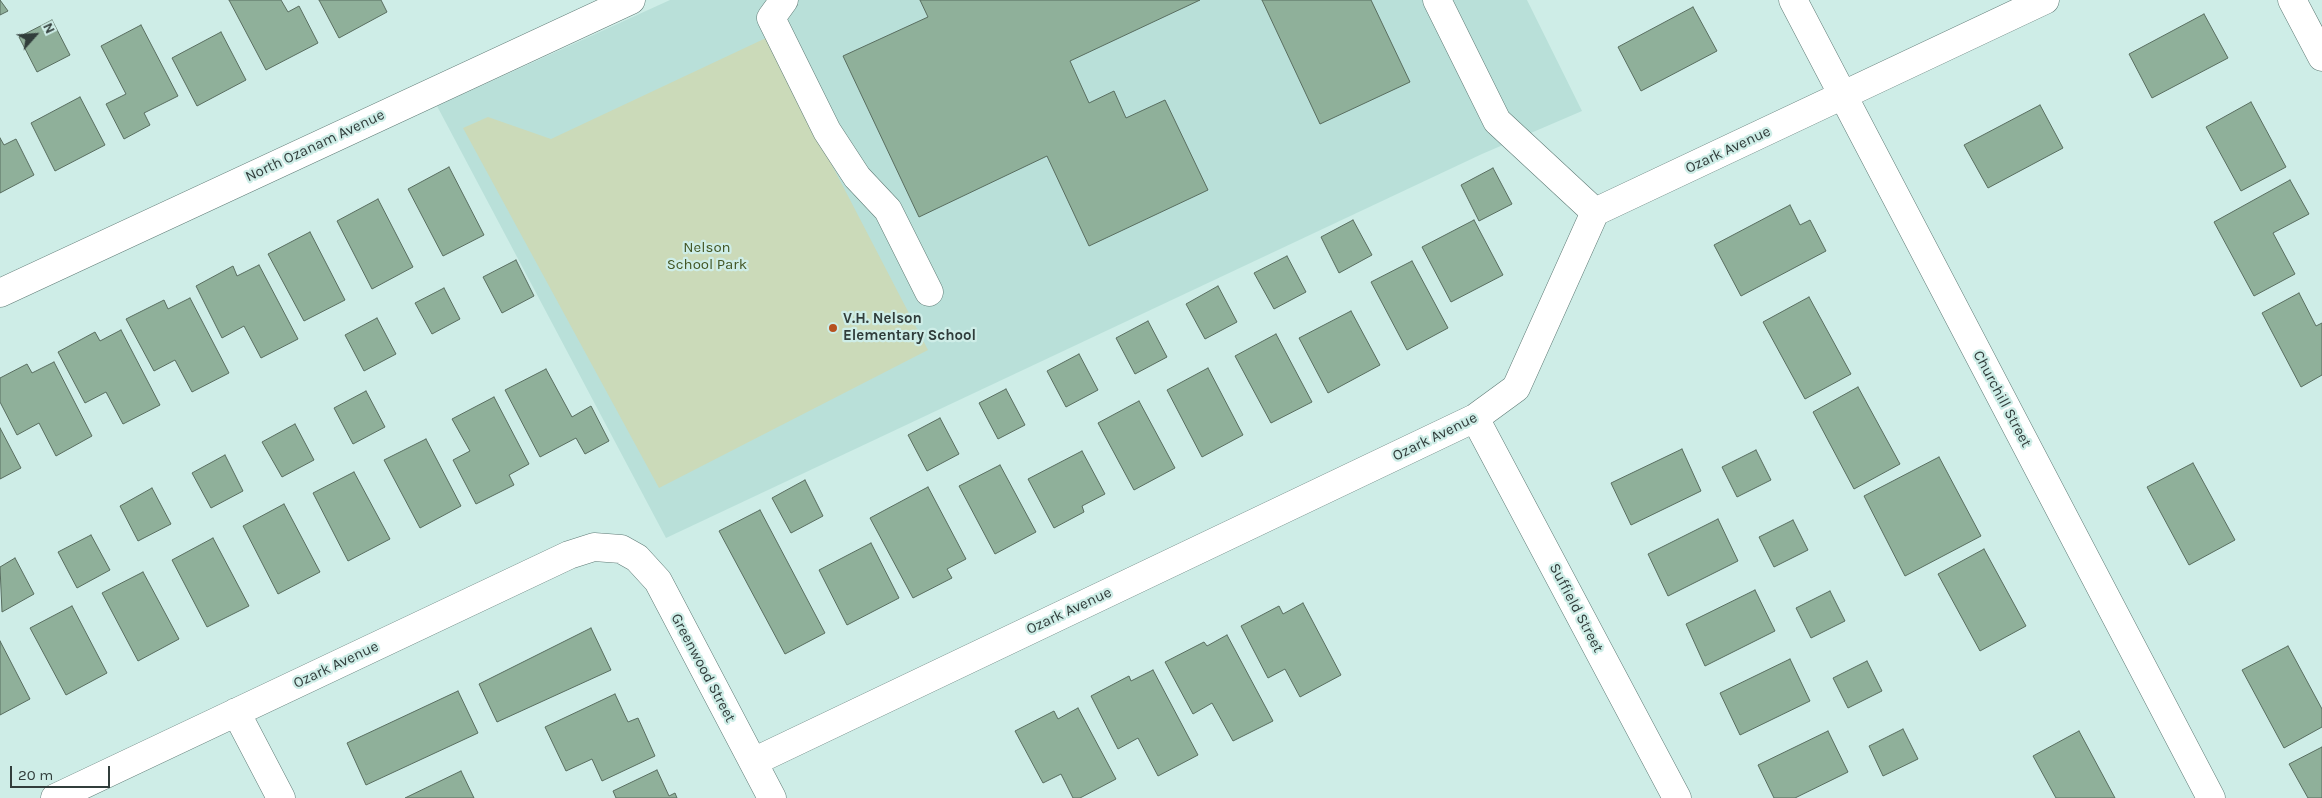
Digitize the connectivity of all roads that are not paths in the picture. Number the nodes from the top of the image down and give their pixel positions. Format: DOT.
graph roads {
  1 [pos="631,0"];
  2 [pos="784,0"];
  3 [pos="1437,0"];
  4 [pos="1793,0"];
  5 [pos="2045,0"];
  6 [pos="2292,0"];
  7 [pos="2322,57"];
  8 [pos="1844,96"];
  9 [pos="1595,212"];
  10 [pos="929,292"];
  11 [pos="0,293"];
  12 [pos="1475,418"];
  13 [pos="621,549"];
  14 [pos="236,712"];
  15 [pos="753,762"];
  16 [pos="55,798"];
  17 [pos="281,798"];
  18 [pos="772,798"];
  19 [pos="1677,798"];
  20 [pos="2211,798"];
  1 -- 11 [label="street, North Ozanam Avenue"];
  2 -- 10 [label="street"];
  3 -- 9 [label="street"];
  4 -- 8 [label="street, Churchill Street"];
  5 -- 8 [label="street, Ozark Avenue"];
  6 -- 7 [label="street"];
  8 -- 9 [label="street, Ozark Avenue"];
  8 -- 20 [label="street, Churchill Street"];
  9 -- 12 [label="street, Ozark Avenue"];
  12 -- 15 [label="street, Ozark Avenue"];
  12 -- 19 [label="street, Suffield Street"];
  13 -- 14 [label="street, Ozark Avenue"];
  13 -- 15 [label="street, Greenwood Street"];
  14 -- 16 [label="street, Ozark Avenue"];
  14 -- 17 [label="street"];
  15 -- 18 [label="street, Greenwood Street"];
}
